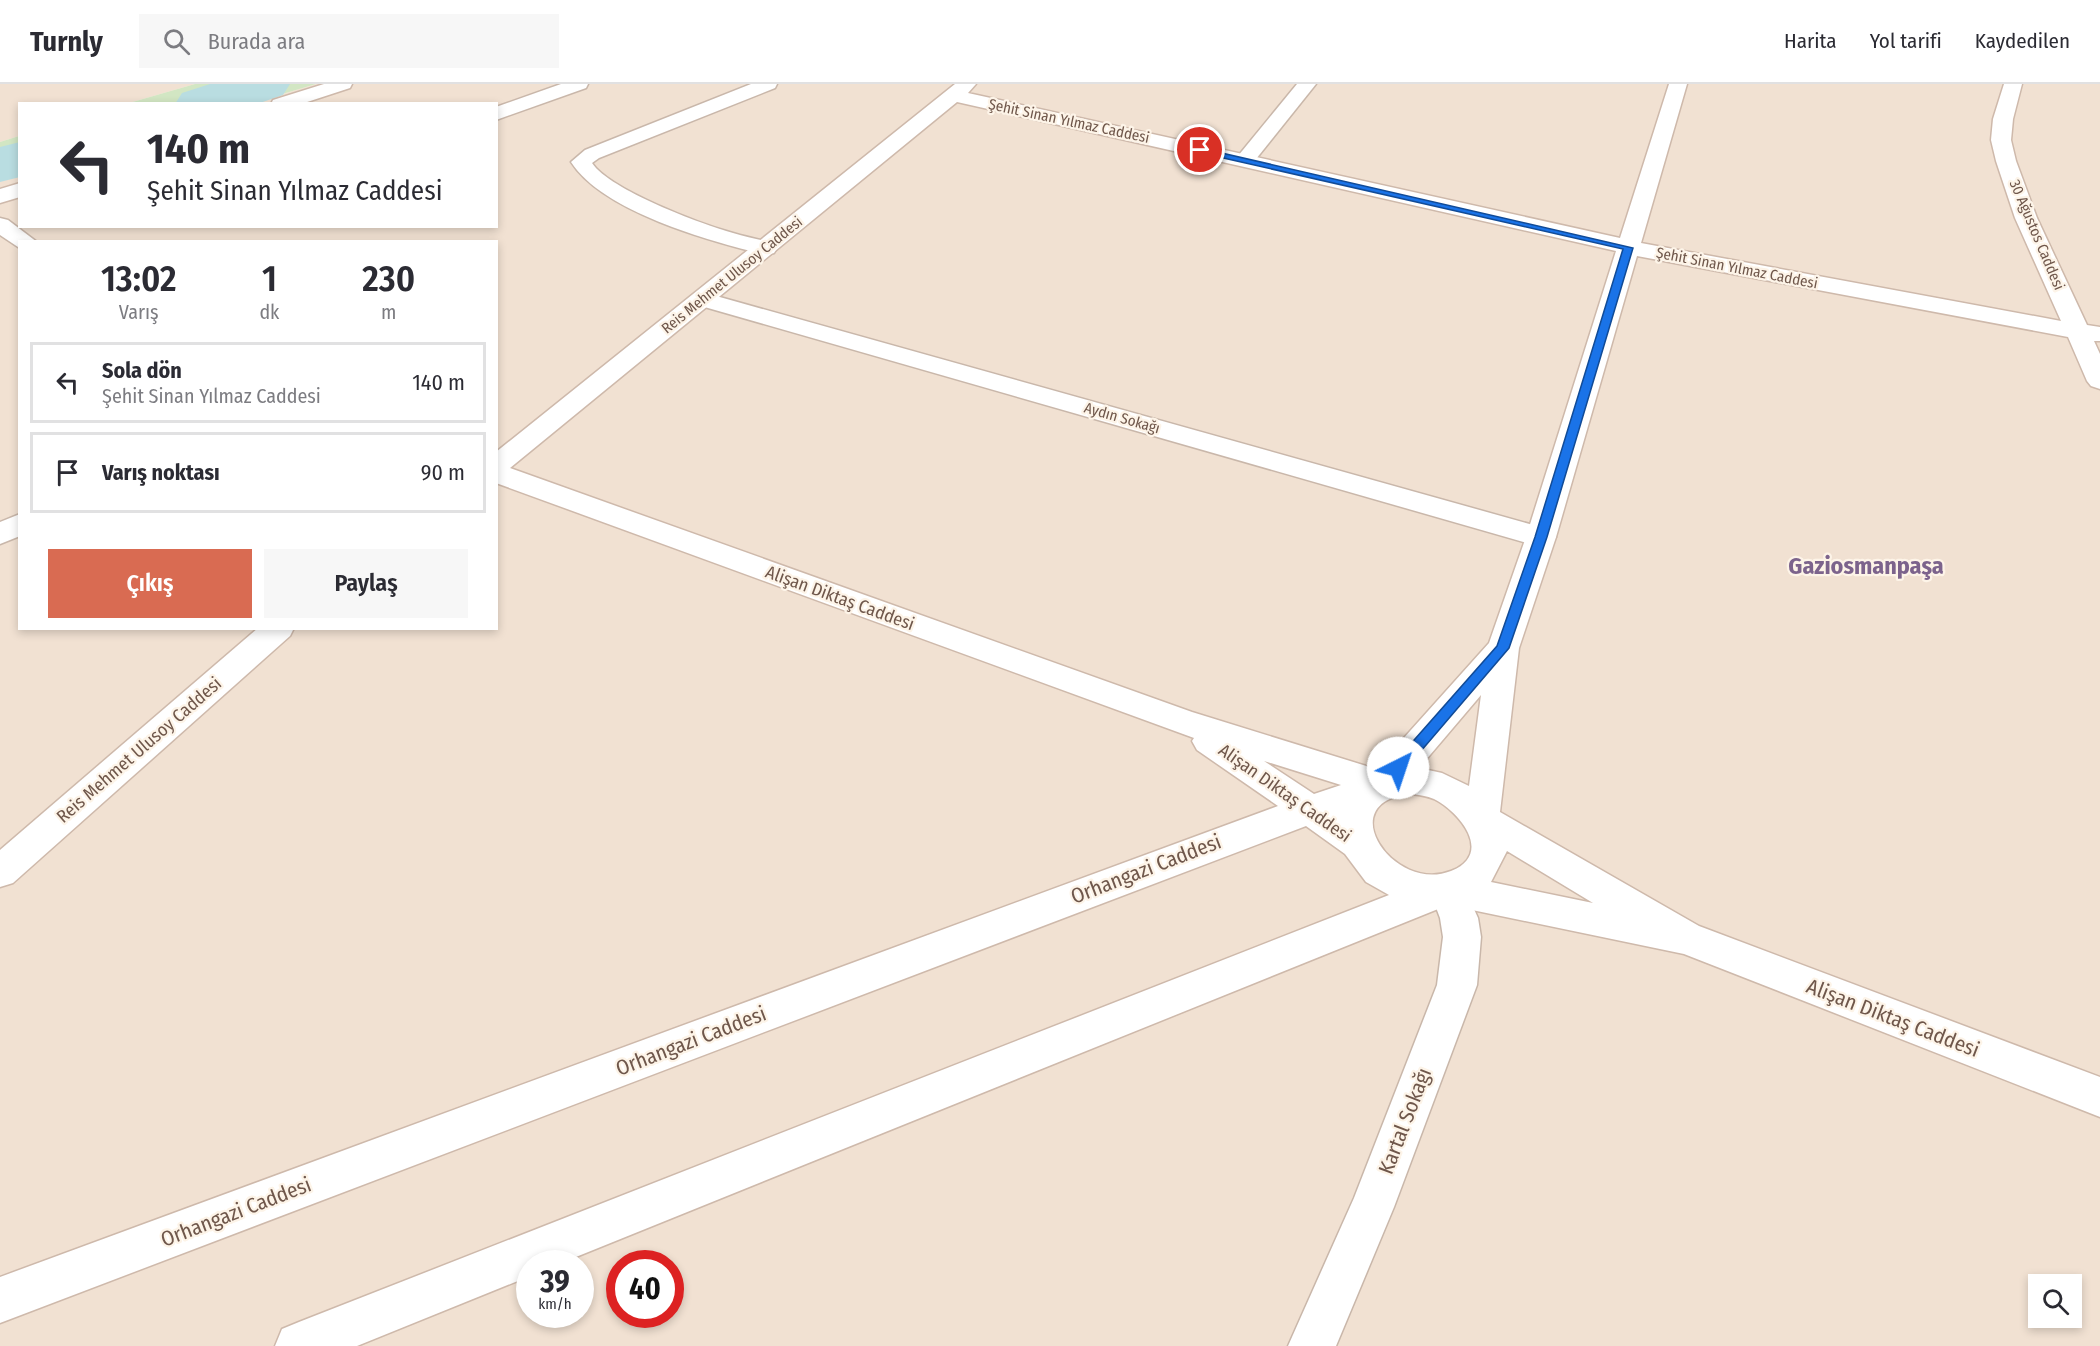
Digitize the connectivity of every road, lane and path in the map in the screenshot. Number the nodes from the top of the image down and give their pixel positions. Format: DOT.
graph roads {
  1 [pos="343,84"];
  2 [pos="579,84"];
  3 [pos="768,84"];
  4 [pos="1307,84"];
  5 [pos="1678,84"];
  6 [pos="2013,84"];
  7 [pos="961,90"];
  8 [pos="286,102"];
  9 [pos="498,113"];
  10 [pos="1245,160"];
  11 [pos="18,190"];
  12 [pos="0,196"];
  13 [pos="0,225"];
  14 [pos="23,240"];
  15 [pos="766,248"];
  16 [pos="1628,248"];
  17 [pos="702,299"];
  18 [pos="2090,333"];
  19 [pos="2100,381"];
  20 [pos="498,464"];
  21 [pos="498,474"];
  22 [pos="18,524"];
  23 [pos="0,534"];
  24 [pos="1541,537"];
  25 [pos="277,630"];
  26 [pos="1503,648"];
  27 [pos="1183,722"];
  28 [pos="1383,785"];
  29 [pos="1309,809"];
  30 [pos="1482,819"];
  31 [pos="1358,843"];
  32 [pos="0,872"];
  33 [pos="1447,889"];
  34 [pos="1686,938"];
  35 [pos="2100,1097"];
  36 [pos="0,1300"];
  37 [pos="299,1346"];
  38 [pos="1312,1346"];
  1 -- 8 [label="street"];
  2 -- 9 [label="street"];
  3 -- 15 [label="street"];
  4 -- 10 [label="street"];
  5 -- 16 [label="street"];
  6 -- 18 [label="street, 30 Ağustos Caddesi"];
  7 -- 10 [label="street, Şehit Sinan Yılmaz Caddesi"];
  7 -- 15 [label="street, Reis Mehmet Ulusoy Caddesi"];
  10 -- 16 [label="street, Şehit Sinan Yılmaz Caddesi"];
  11 -- 12 [label="street"];
  13 -- 14 [label="street"];
  15 -- 17 [label="street, Reis Mehmet Ulusoy Caddesi"];
  16 -- 18 [label="street, Şehit Sinan Yılmaz Caddesi"];
  16 -- 24 [label="street"];
  17 -- 20 [label="street, Reis Mehmet Ulusoy Caddesi"];
  17 -- 24 [label="street, Aydın Sokağı"];
  18 -- 19 [label="street, 30 Ağustos Caddesi"];
  21 -- 27 [label="street, Alişan Diktaş Caddesi"];
  22 -- 23 [label="street"];
  24 -- 26 [label="street"];
  25 -- 32 [label="street, Reis Mehmet Ulusoy Caddesi"];
  26 -- 28 [label="street"];
  26 -- 30 [label="street"];
  27 -- 28 [label="street, Alişan Diktaş Caddesi"];
  27 -- 29 [label="street, Alişan Diktaş Caddesi"];
  28 -- 29 [label="street, Orhangazi Caddesi"];
  28 -- 30 [label="street"];
  28 -- 31 [label="street"];
  29 -- 31 [label="street, Alişan Diktaş Caddesi"];
  29 -- 36 [label="street, Orhangazi Caddesi"];
  30 -- 33 [label="street"];
  30 -- 34 [label="street, Alişan Diktaş Caddesi"];
  31 -- 33 [label="street"];
  33 -- 34 [label="street, Alişan Diktaş Caddesi"];
  33 -- 37 [label="street"];
  33 -- 38 [label="street, Kartal Sokağı"];
  34 -- 35 [label="street, Alişan Diktaş Caddesi"];
}
